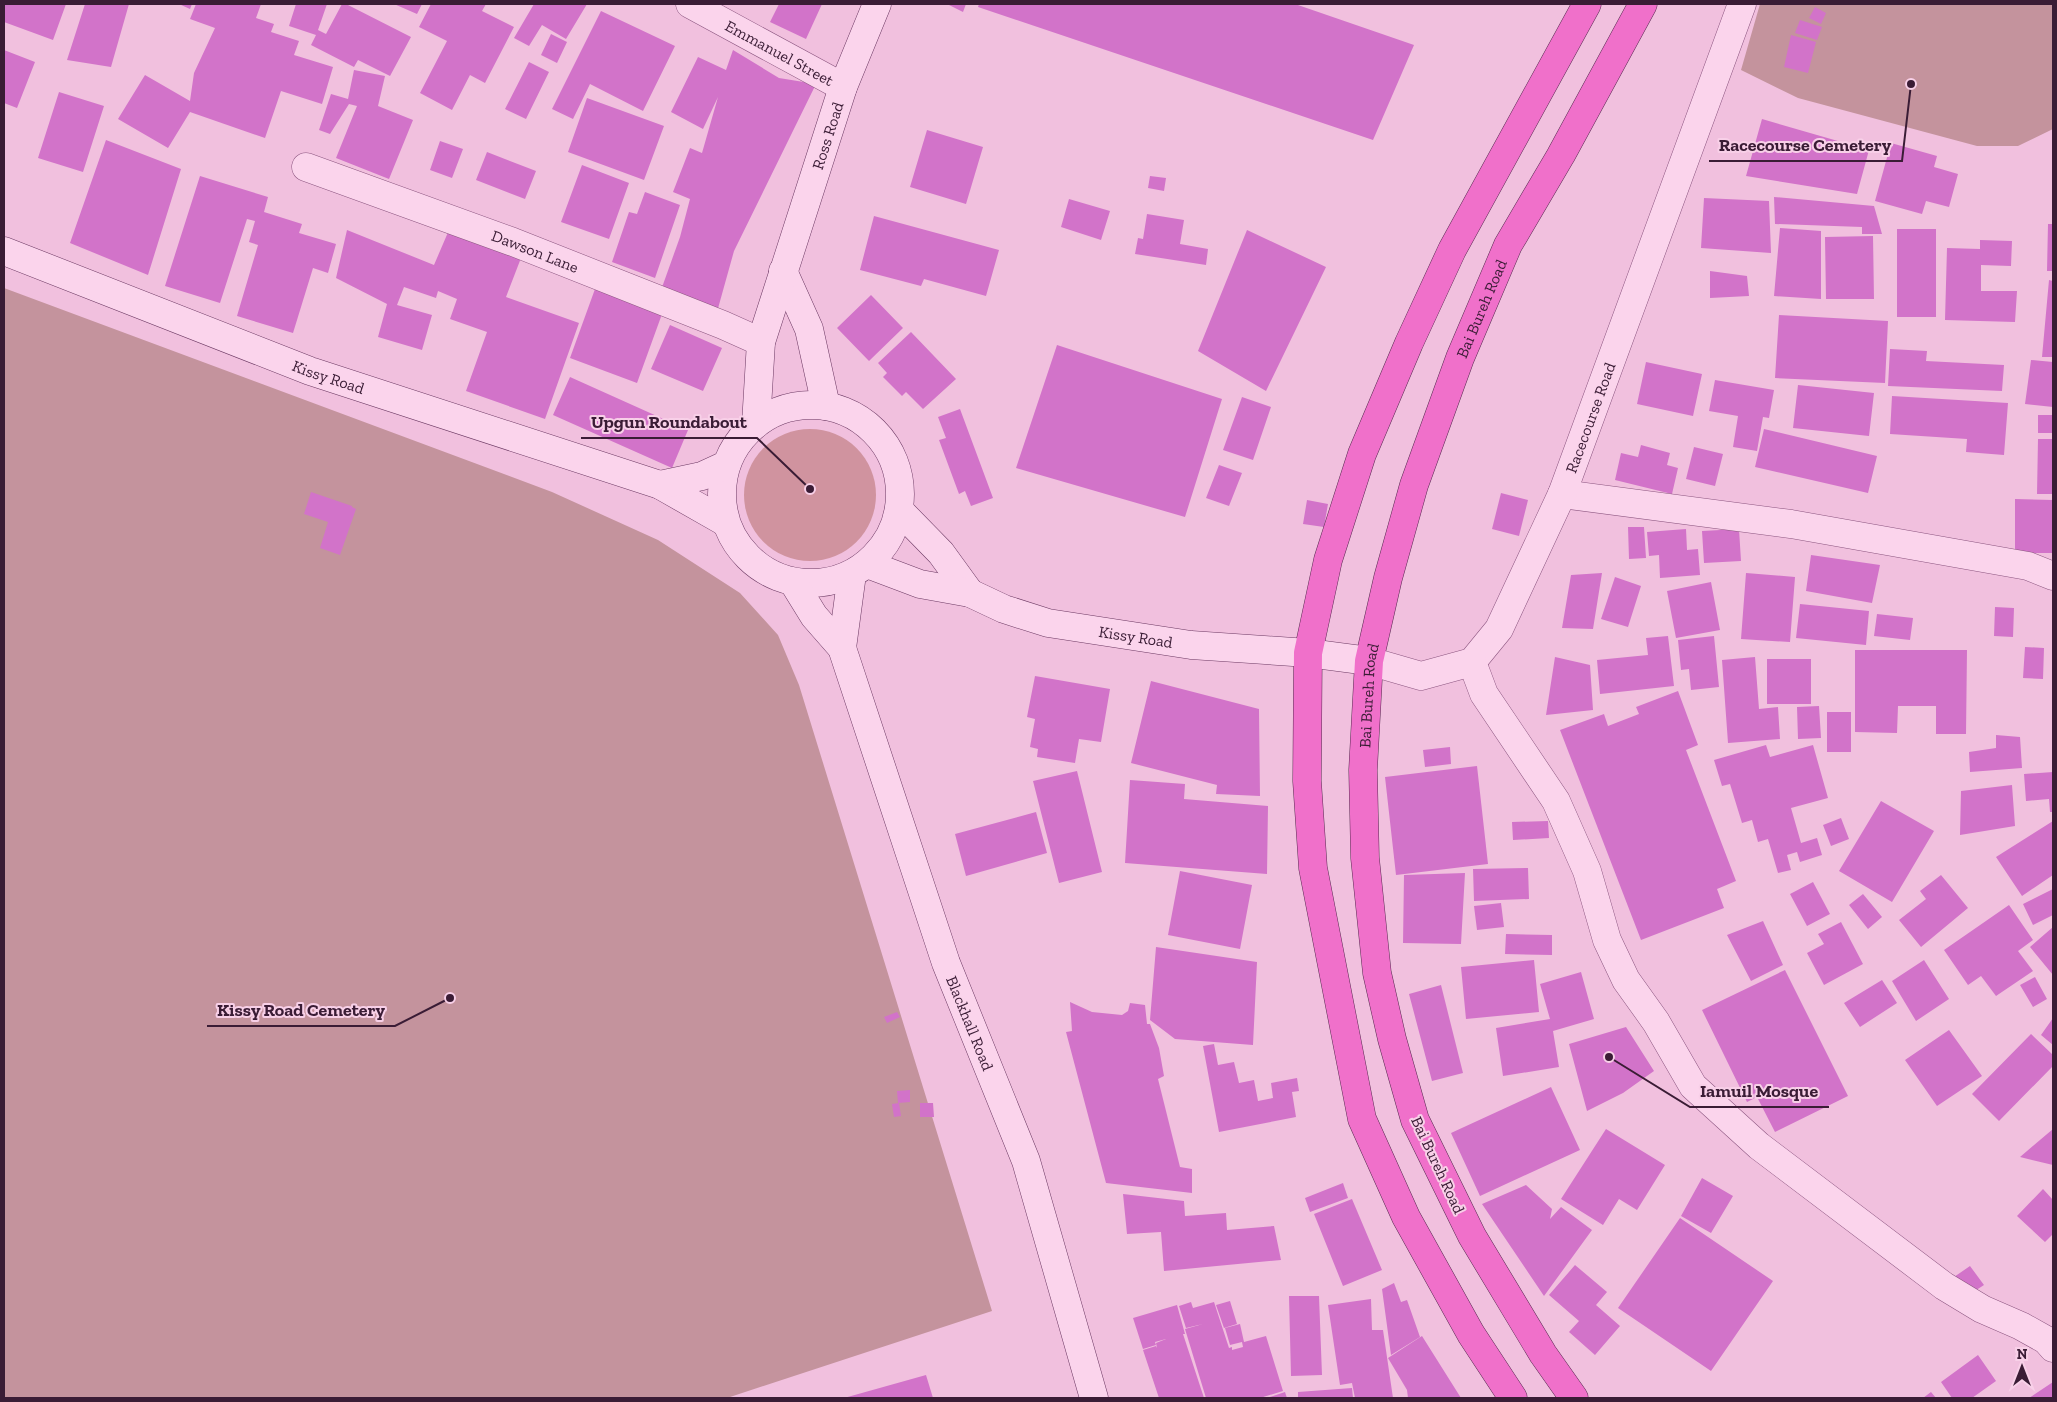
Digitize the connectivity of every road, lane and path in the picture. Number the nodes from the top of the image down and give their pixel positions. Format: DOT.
graph roads {
  1 [pos="690,4"];
  2 [pos="877,4"];
  3 [pos="1587,4"];
  4 [pos="1643,4"];
  5 [pos="1742,4"];
  6 [pos="844,87"];
  7 [pos="306,167"];
  8 [pos="4,250"];
  9 [pos="783,271"];
  10 [pos="761,342"];
  11 [pos="826,406"];
  12 [pos="756,424"];
  13 [pos="726,465"];
  14 [pos="660,485"];
  15 [pos="1562,494"];
  16 [pos="899,510"];
  17 [pos="725,522"];
  18 [pos="859,569"];
  19 [pos="2053,576"];
  20 [pos="793,582"];
  21 [pos="970,593"];
  22 [pos="842,648"];
  23 [pos="1308,654"];
  24 [pos="1369,661"];
  25 [pos="1472,662"];
  26 [pos="2053,1348"];
  27 [pos="1094,1398"];
  28 [pos="1513,1398"];
  29 [pos="1574,1398"];
  1 -- 6 [label="main road, Emmanuel Street"];
  2 -- 6 [label="main road, Ross Road"];
  3 -- 23 [label="highway"];
  4 -- 24 [label="highway, Bai Bureh Road"];
  5 -- 15 [label="main road, Racecourse Road"];
  6 -- 9 [label="main road, Ross Road"];
  7 -- 10 [label="main road, Dawson Lane"];
  8 -- 14 [label="main road, Kissy Road"];
  9 -- 10 [label="main road, Ross Road"];
  9 -- 11 [label="main road"];
  10 -- 12 [label="main road, Ross Road"];
  11 -- 12 [label="main road"];
  11 -- 16 [label="main road"];
  12 -- 13 [label="main road"];
  13 -- 14 [label="main road"];
  13 -- 17 [label="main road"];
  14 -- 17 [label="main road, Kissy Road"];
  15 -- 19 [label="main road"];
  15 -- 25 [label="main road, Racecourse Road"];
  16 -- 18 [label="main road"];
  16 -- 21 [label="main road, Kissy Road"];
  17 -- 20 [label="main road"];
  18 -- 20 [label="main road"];
  18 -- 21 [label="main road, Kissy Road"];
  18 -- 22 [label="main road, Blackhall Road"];
  20 -- 22 [label="main road, Blackhall Road"];
  21 -- 23 [label="main road, Kissy Road"];
  22 -- 27 [label="main road, Blackhall Road"];
  23 -- 24 [label="main road"];
  23 -- 28 [label="highway"];
  24 -- 25 [label="main road"];
  24 -- 29 [label="highway, Bai Bureh Road"];
  25 -- 26 [label="main road"];
}
